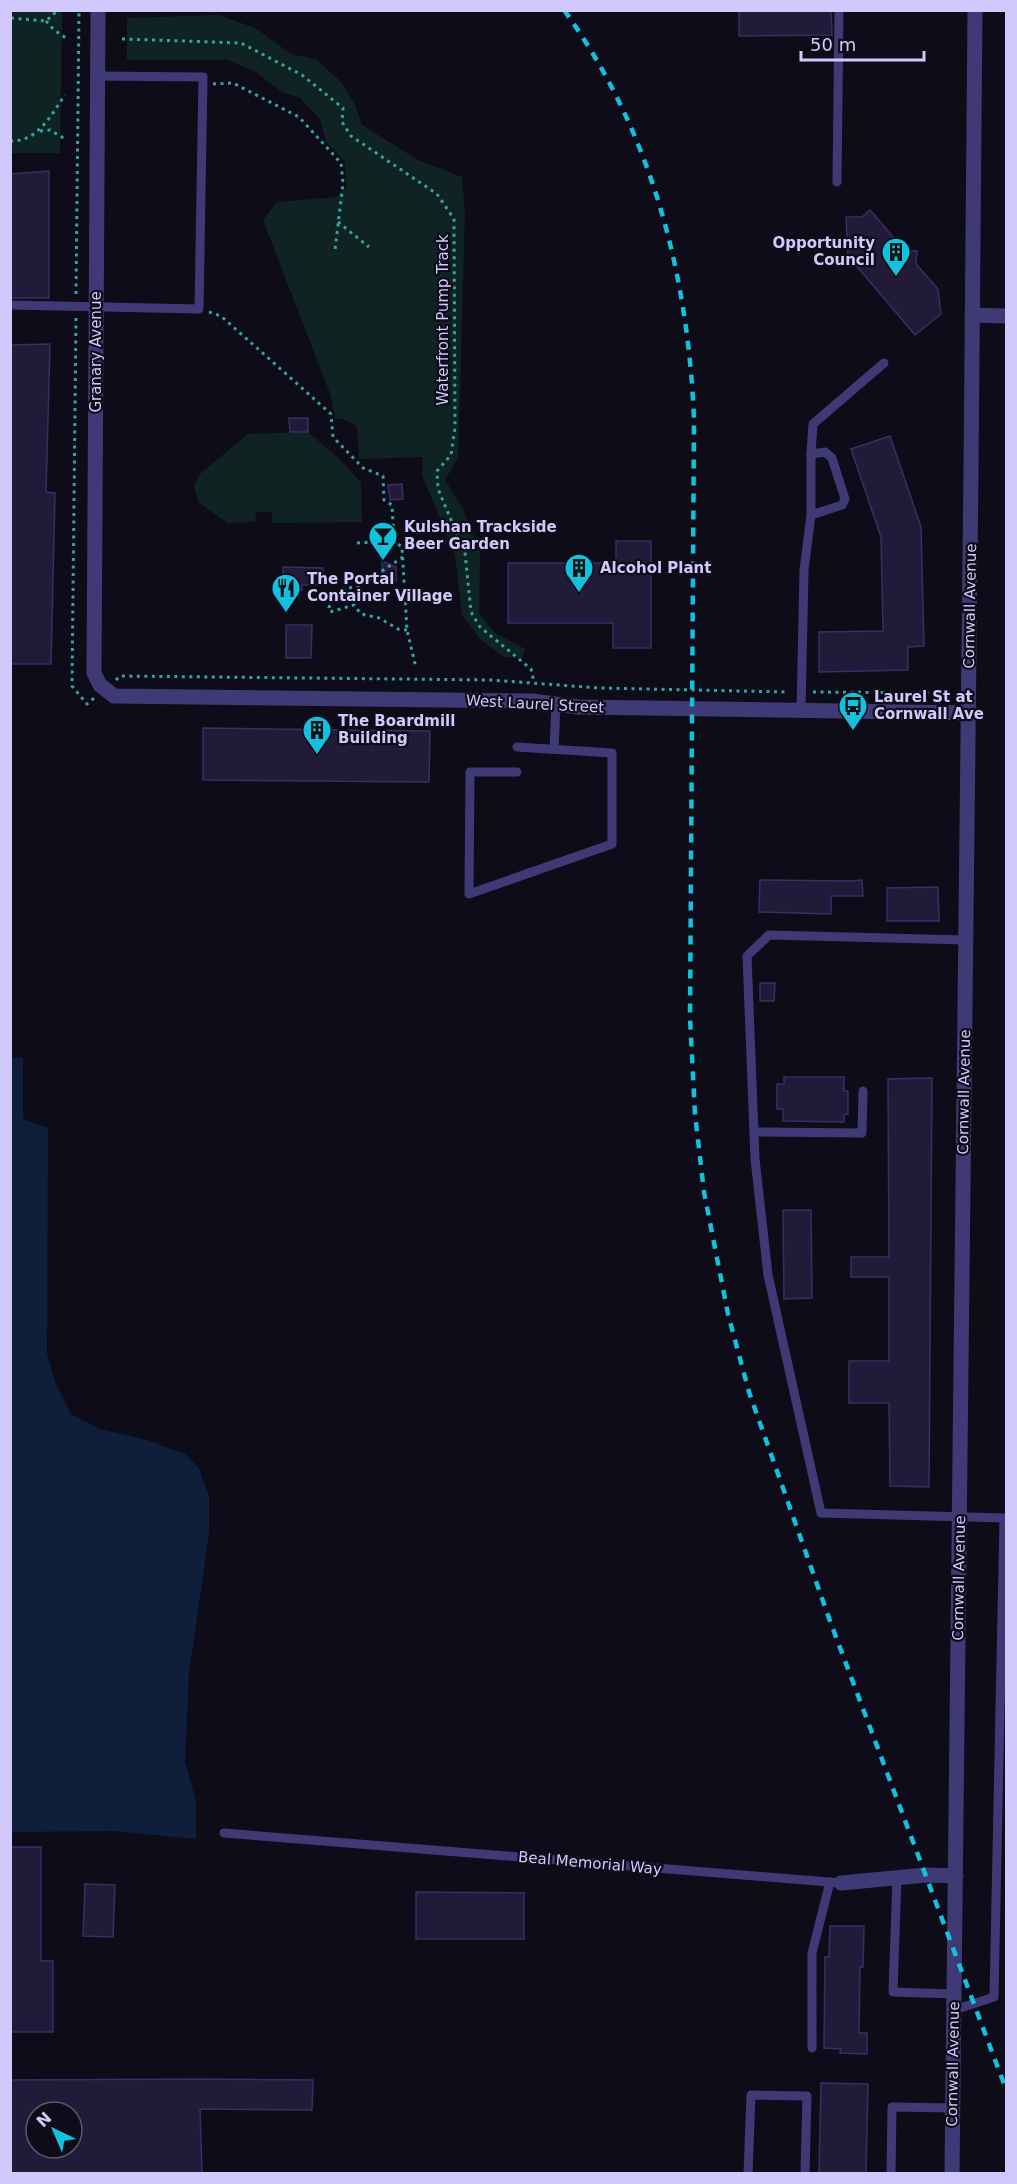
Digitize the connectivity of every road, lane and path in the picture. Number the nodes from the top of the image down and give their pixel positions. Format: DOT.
graph roads {
  1 [pos="58,10"];
  2 [pos="79,10"];
  3 [pos="98,10"];
  4 [pos="839,10"];
  5 [pos="975,10"];
  6 [pos="10,18"];
  7 [pos="46,21"];
  8 [pos="66,38"];
  9 [pos="122,39"];
  10 [pos="98,76"];
  11 [pos="202,84"];
  12 [pos="66,95"];
  13 [pos="40,131"];
  14 [pos="65,139"];
  15 [pos="10,141"];
  16 [pos="837,182"];
  17 [pos="337,221"];
  18 [pos="369,247"];
  19 [pos="335,250"];
  20 [pos="10,305"];
  21 [pos="76,306"];
  22 [pos="96,307"];
  23 [pos="199,309"];
  24 [pos="972,315"];
  25 [pos="1006,316"];
  26 [pos="884,363"];
  27 [pos="811,454"];
  28 [pos="811,515"];
  29 [pos="394,541"];
  30 [pos="357,543"];
  31 [pos="403,557"];
  32 [pos="406,630"];
  33 [pos="416,668"];
  34 [pos="120,676"];
  35 [pos="534,682"];
  36 [pos="104,690"];
  37 [pos="802,692"];
  38 [pos="969,694"];
  39 [pos="87,704"];
  40 [pos="556,704"];
  41 [pos="801,711"];
  42 [pos="968,713"];
  43 [pos="517,747"];
  44 [pos="554,749"];
  45 [pos="517,772"];
  46 [pos="966,940"];
  47 [pos="863,1091"];
  48 [pos="754,1132"];
  49 [pos="960,1517"];
  50 [pos="1005,1557"];
  51 [pos="1002,1797"];
  52 [pos="224,1833"];
  53 [pos="956,1876"];
  54 [pos="897,1877"];
  55 [pos="836,1882"];
  56 [pos="1006,1917"];
  57 [pos="996,1918"];
  58 [pos="954,1994"];
  59 [pos="954,2010"];
  60 [pos="812,2048"];
  61 [pos="953,2108"];
  62 [pos="748,2174"];
  63 [pos="805,2174"];
  64 [pos="891,2174"];
  65 [pos="952,2174"];
  1 -- 7 [label="path"];
  2 -- 21 [label="path"];
  3 -- 10 [label="street, Granary Avenue"];
  4 -- 16 [label="lane"];
  5 -- 24 [label="street, Cornwall Avenue"];
  6 -- 7 [label="path"];
  7 -- 8 [label="path"];
  9 -- 35 [label="path, Waterfront Pump Track"];
  10 -- 11 [label="lane"];
  10 -- 22 [label="street, Granary Avenue"];
  11 -- 17 [label="path"];
  11 -- 23 [label="lane"];
  12 -- 13 [label="path"];
  13 -- 14 [label="path"];
  13 -- 15 [label="path"];
  17 -- 18 [label="path"];
  17 -- 19 [label="path"];
  20 -- 21 [label="lane"];
  21 -- 22 [label="lane"];
  21 -- 39 [label="path"];
  22 -- 23 [label="lane"];
  22 -- 36 [label="street, Granary Avenue"];
  23 -- 29 [label="path"];
  24 -- 25 [label="street"];
  24 -- 38 [label="street, Cornwall Avenue"];
  26 -- 27 [label="lane"];
  27 -- 28 [label="lane"];
  27 -- 28 [label="lane"];
  28 -- 37 [label="lane"];
  29 -- 30 [label="path"];
  29 -- 31 [label="path"];
  31 -- 32 [label="path"];
  31 -- 32 [label="path"];
  32 -- 33 [label="path"];
  34 -- 35 [label="path"];
  35 -- 37 [label="path"];
  36 -- 40 [label="street, West Laurel Street"];
  37 -- 38 [label="path"];
  37 -- 41 [label="lane"];
  38 -- 42 [label="street, Cornwall Avenue"];
  40 -- 41 [label="street, West Laurel Street"];
  40 -- 44 [label="lane"];
  41 -- 42 [label="street, West Laurel Street"];
  42 -- 46 [label="street, Cornwall Avenue"];
  43 -- 44 [label="lane"];
  44 -- 45 [label="lane"];
  46 -- 48 [label="lane"];
  46 -- 49 [label="street, Cornwall Avenue"];
  47 -- 48 [label="lane"];
  48 -- 49 [label="lane"];
  49 -- 50 [label="lane"];
  49 -- 53 [label="street, Cornwall Avenue"];
  50 -- 51 [label="lane"];
  51 -- 57 [label="lane"];
  52 -- 55 [label="lane, Beal Memorial Way"];
  53 -- 54 [label="street, Beal Memorial Way"];
  53 -- 58 [label="street, Cornwall Avenue"];
  54 -- 55 [label="street, Beal Memorial Way"];
  54 -- 58 [label="lane"];
  55 -- 60 [label="lane"];
  56 -- 57 [label="lane"];
  57 -- 59 [label="lane"];
  58 -- 59 [label="street, Cornwall Avenue"];
  59 -- 61 [label="street, Cornwall Avenue"];
  61 -- 64 [label="lane"];
  61 -- 65 [label="street, Cornwall Avenue"];
  62 -- 63 [label="lane"];
}
